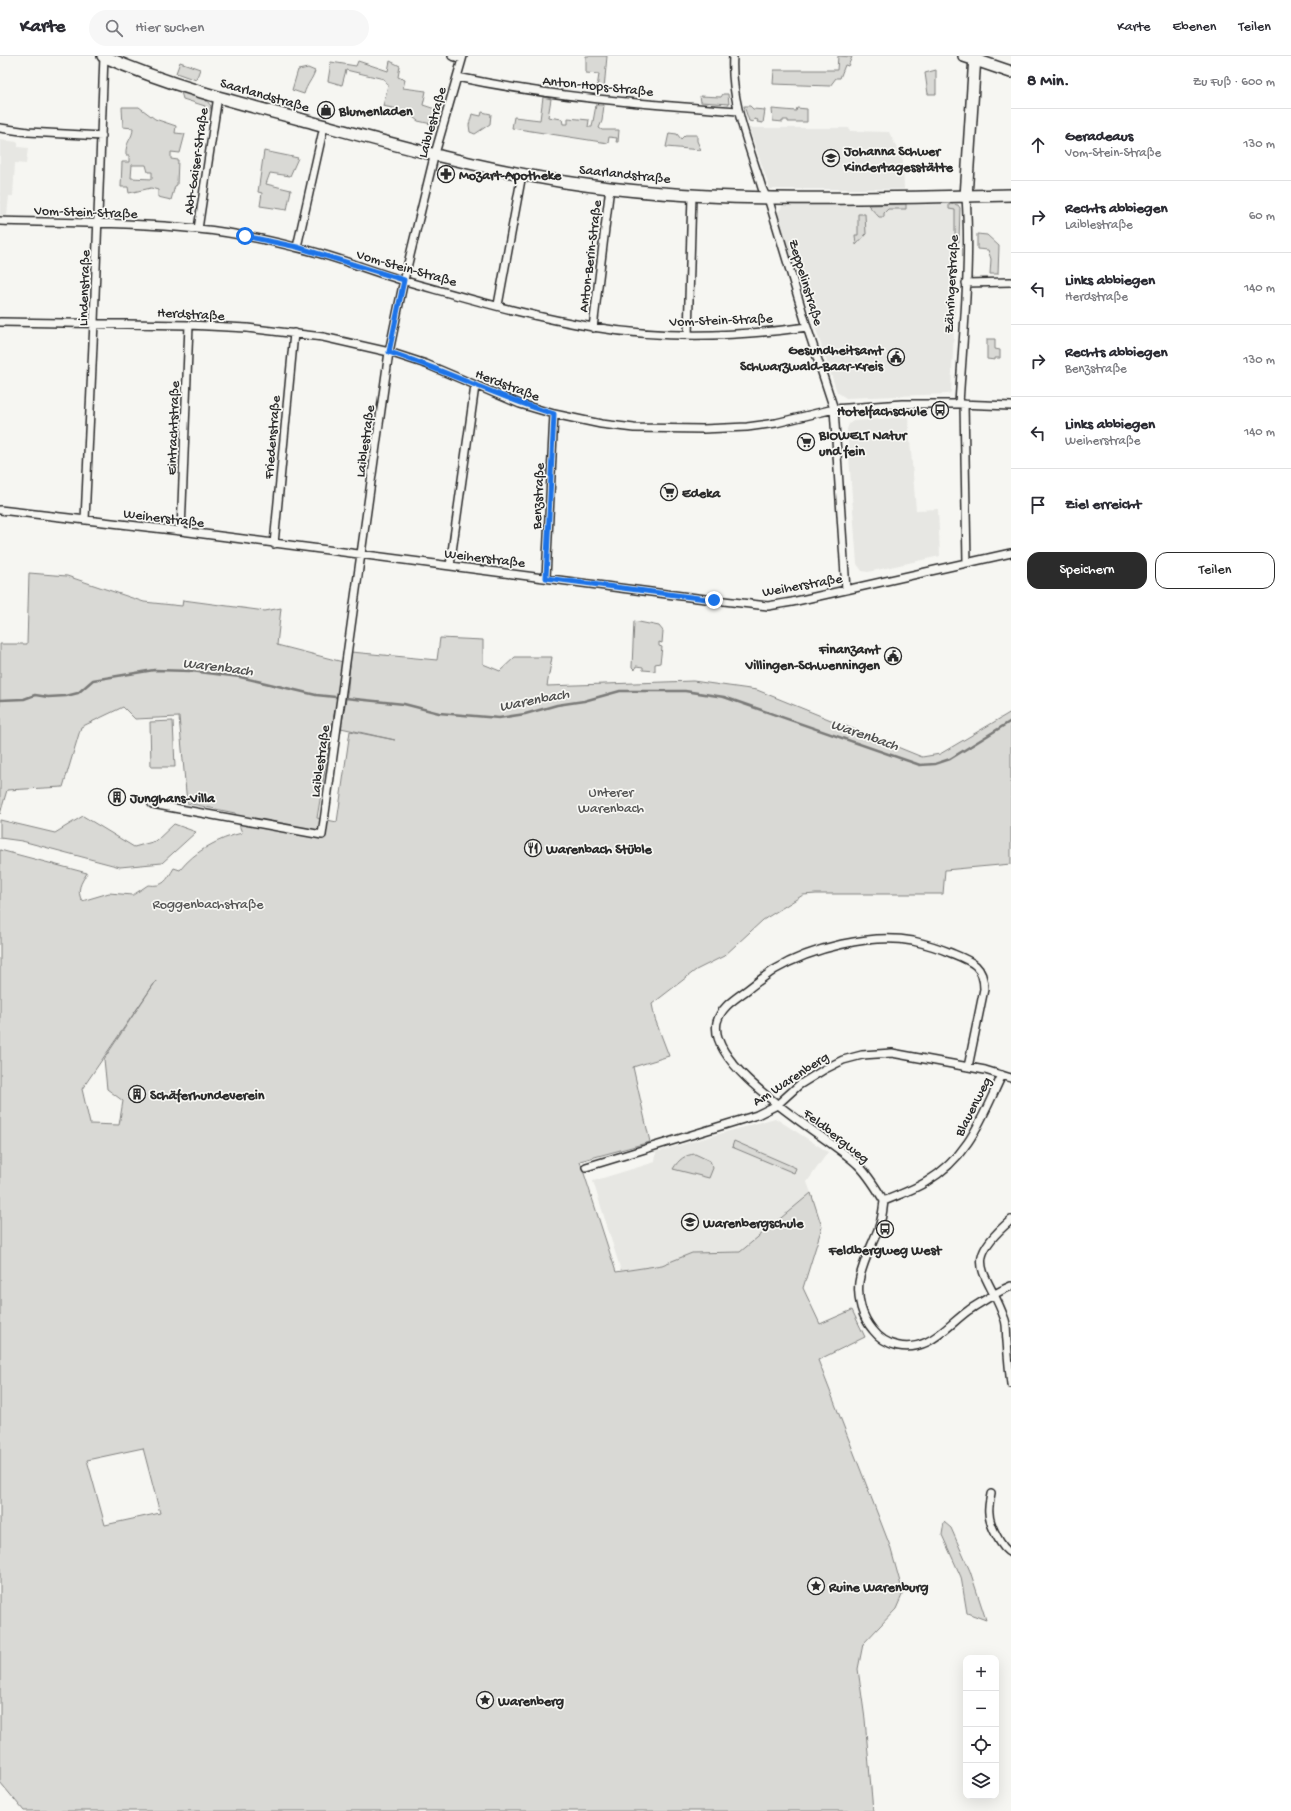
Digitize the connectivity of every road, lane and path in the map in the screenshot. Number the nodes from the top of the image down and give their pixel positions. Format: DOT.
graph roads {
  1 [pos="104,56"];
  2 [pos="452,56"];
  3 [pos="733,56"];
  4 [pos="964,56"];
  5 [pos="463,57"];
  6 [pos="975,58"];
  7 [pos="1011,72"];
  8 [pos="457,77"];
  9 [pos="218,96"];
  10 [pos="738,111"];
  11 [pos="324,126"];
  12 [pos="0,128"];
  13 [pos="102,136"];
  14 [pos="434,154"];
  15 [pos="969,165"];
  16 [pos="522,174"];
  17 [pos="610,187"];
  18 [pos="692,195"];
  19 [pos="1011,195"];
  20 [pos="994,196"];
  21 [pos="766,197"];
  22 [pos="966,197"];
  23 [pos="0,221"];
  24 [pos="98,224"];
  25 [pos="198,229"];
  26 [pos="297,247"];
  27 [pos="404,280"];
  28 [pos="1011,282"];
  29 [pos="966,283"];
  30 [pos="498,305"];
  31 [pos="0,322"];
  32 [pos="94,322"];
  33 [pos="189,325"];
  34 [pos="807,327"];
  35 [pos="594,328"];
  36 [pos="294,333"];
  37 [pos="688,335"];
  38 [pos="389,352"];
  39 [pos="475,386"];
  40 [pos="961,404"];
  41 [pos="1011,406"];
  42 [pos="834,409"];
  43 [pos="554,414"];
  44 [pos="0,510"];
  45 [pos="85,520"];
  46 [pos="181,531"];
  47 [pos="274,544"];
  48 [pos="1011,553"];
  49 [pos="362,555"];
  50 [pos="967,563"];
  51 [pos="450,566"];
  52 [pos="546,578"];
  53 [pos="846,590"];
  54 [pos="152,804"];
  55 [pos="968,1067"];
  56 [pos="1002,1075"];
  57 [pos="1011,1078"];
  58 [pos="777,1105"];
  59 [pos="586,1167"];
  60 [pos="884,1200"];
  61 [pos="1011,1220"];
  62 [pos="1011,1286"];
  63 [pos="994,1294"];
  64 [pos="1011,1384"];
  65 [pos="991,1494"];
  66 [pos="1011,1553"];
  1 -- 9 [label="street, Saarlandstraße"];
  1 -- 13 [label="street, Lindenstraße"];
  2 -- 5 [label="street"];
  3 -- 10 [label="street, Zeppelinstraße"];
  4 -- 6 [label="street"];
  5 -- 8 [label="street, Laiblestraße"];
  6 -- 7 [label="street"];
  6 -- 15 [label="street, Zähringerstraße"];
  8 -- 10 [label="street, Anton-Hops-Straße"];
  8 -- 14 [label="street, Laiblestraße"];
  9 -- 11 [label="street, Saarlandstraße"];
  9 -- 25 [label="street, Abt-Gaiser-Straße"];
  10 -- 21 [label="street, Zeppelinstraße"];
  11 -- 14 [label="street, Saarlandstraße"];
  11 -- 26 [label="street"];
  12 -- 13 [label="street"];
  13 -- 24 [label="street, Lindenstraße"];
  14 -- 16 [label="street, Saarlandstraße"];
  14 -- 27 [label="street, Laiblestraße"];
  15 -- 20 [label="street, Zähringerstraße"];
  15 -- 22 [label="street, Zähringerstraße"];
  16 -- 17 [label="street, Saarlandstraße"];
  16 -- 30 [label="street"];
  17 -- 18 [label="street, Saarlandstraße"];
  17 -- 35 [label="street, Anton-Berin-Straße"];
  18 -- 21 [label="street, Saarlandstraße"];
  18 -- 37 [label="street"];
  19 -- 20 [label="street, Saarlandstraße"];
  20 -- 22 [label="street, Saarlandstraße"];
  21 -- 22 [label="street, Saarlandstraße"];
  21 -- 34 [label="street, Zeppelinstraße"];
  22 -- 29 [label="street, Zähringerstraße"];
  23 -- 24 [label="street, Vom-Stein-Straße"];
  24 -- 25 [label="street, Vom-Stein-Straße"];
  24 -- 32 [label="street, Lindenstraße"];
  25 -- 26 [label="street, Vom-Stein-Straße"];
  26 -- 27 [label="street, Vom-Stein-Straße"];
  27 -- 30 [label="street, Vom-Stein-Straße"];
  27 -- 38 [label="street, Laiblestraße"];
  28 -- 29 [label="street"];
  29 -- 40 [label="street, Zähringerstraße"];
  30 -- 35 [label="street, Vom-Stein-Straße"];
  31 -- 32 [label="street, Herdstraße"];
  32 -- 33 [label="street, Herdstraße"];
  32 -- 45 [label="street, Lindenstraße"];
  33 -- 36 [label="street, Herdstraße"];
  33 -- 46 [label="street, Eintrachtstraße"];
  34 -- 37 [label="street, Vom-Stein-Straße"];
  34 -- 42 [label="street, Zeppelinstraße"];
  35 -- 37 [label="street, Vom-Stein-Straße"];
  36 -- 38 [label="street, Herdstraße"];
  36 -- 47 [label="street, Friedenstraße"];
  38 -- 39 [label="street, Herdstraße"];
  38 -- 49 [label="street, Laiblestraße"];
  39 -- 43 [label="street, Herdstraße"];
  39 -- 51 [label="street"];
  40 -- 41 [label="street, Herdstraße"];
  40 -- 42 [label="street, Herdstraße"];
  40 -- 50 [label="street, Zähringerstraße"];
  42 -- 43 [label="street, Herdstraße"];
  42 -- 53 [label="street, Zeppelinstraße"];
  43 -- 52 [label="street, Benzstraße"];
  44 -- 45 [label="street, Weiherstraße"];
  45 -- 46 [label="street, Weiherstraße"];
  46 -- 47 [label="street, Weiherstraße"];
  47 -- 49 [label="street, Weiherstraße"];
  48 -- 50 [label="street, Weiherstraße"];
  49 -- 51 [label="street, Weiherstraße"];
  49 -- 54 [label="street, Laiblestraße"];
  50 -- 53 [label="street, Weiherstraße"];
  51 -- 52 [label="street, Weiherstraße"];
  52 -- 53 [label="street, Weiherstraße"];
  55 -- 56 [label="street, Am Warenberg"];
  55 -- 58 [label="street, Am Warenberg"];
  55 -- 58 [label="street, Feldbergweg"];
  56 -- 57 [label="street, Am Warenberg"];
  56 -- 60 [label="street, Blauenweg"];
  58 -- 59 [label="street, Am Warenberg"];
  58 -- 60 [label="street, Feldbergweg"];
  60 -- 63 [label="street"];
  61 -- 63 [label="street"];
  62 -- 63 [label="street"];
  63 -- 64 [label="street"];
  65 -- 66 [label="street"];
}
